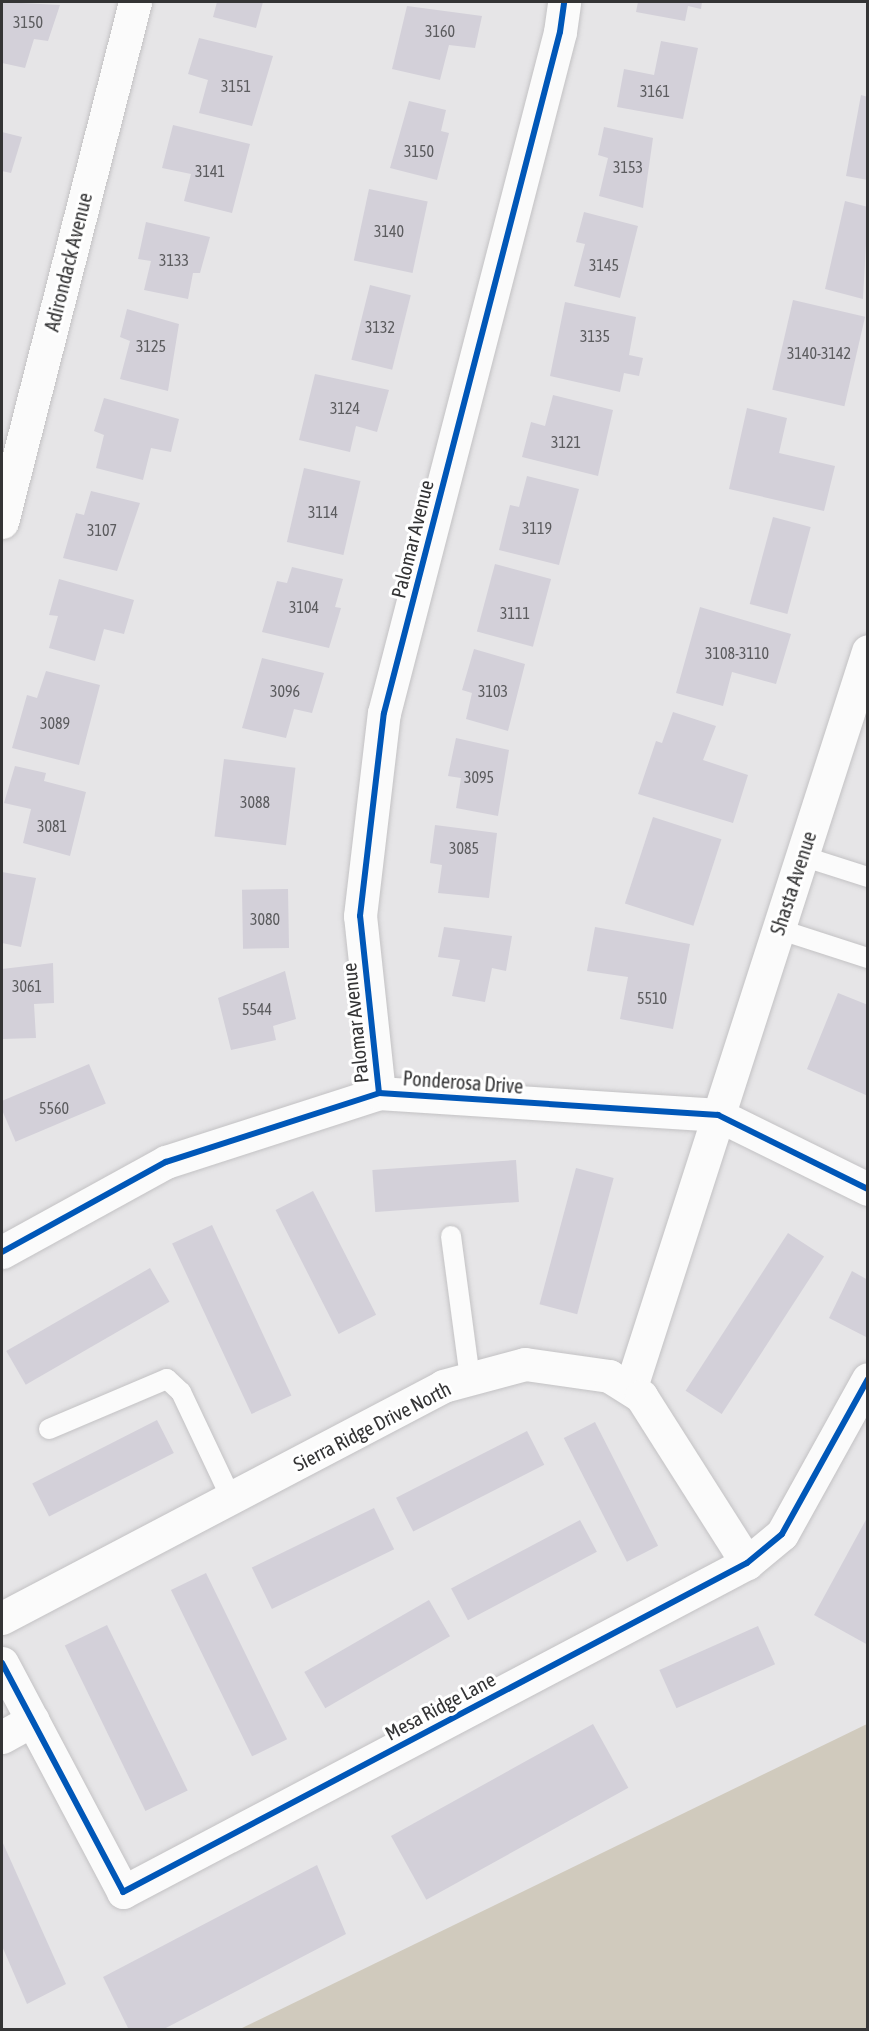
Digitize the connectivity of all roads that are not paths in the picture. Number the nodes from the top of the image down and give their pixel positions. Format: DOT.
graph roads {
  1 [pos="135,2"];
  2 [pos="564,2"];
  3 [pos="2,522"];
  4 [pos="867,655"];
  5 [pos="802,855"];
  6 [pos="867,876"];
  7 [pos="778,929"];
  8 [pos="867,958"];
  9 [pos="379,1094"];
  10 [pos="718,1114"];
  11 [pos="867,1189"];
  12 [pos="451,1236"];
  13 [pos="2,1252"];
  14 [pos="470,1379"];
  15 [pos="867,1379"];
  16 [pos="631,1387"];
  17 [pos="49,1429"];
  18 [pos="231,1498"];
  19 [pos="747,1563"];
  20 [pos="2,1618"];
  21 [pos="2,1663"];
  22 [pos="33,1720"];
  23 [pos="2,1737"];
  1 -- 3 [label="street, Adirondack Avenue"];
  2 -- 9 [label="street, Palomar Avenue"];
  4 -- 5 [label="street, Shasta Avenue"];
  5 -- 6 [label="lane"];
  5 -- 7 [label="street, Shasta Avenue"];
  7 -- 8 [label="lane"];
  7 -- 10 [label="street, Shasta Avenue"];
  9 -- 10 [label="street, Ponderosa Drive"];
  9 -- 13 [label="street, Ponderosa Drive"];
  10 -- 11 [label="street, Ponderosa Drive"];
  10 -- 16 [label="street"];
  12 -- 14 [label="lane"];
  14 -- 16 [label="street, Sierra Ridge Drive North"];
  14 -- 18 [label="street, Sierra Ridge Drive North"];
  15 -- 19 [label="street, Mesa Ridge Lane"];
  16 -- 19 [label="street"];
  17 -- 18 [label="lane"];
  18 -- 20 [label="street, Sierra Ridge Drive North"];
  19 -- 22 [label="street, Mesa Ridge Lane"];
  21 -- 22 [label="street"];
  22 -- 23 [label="street"];
}
